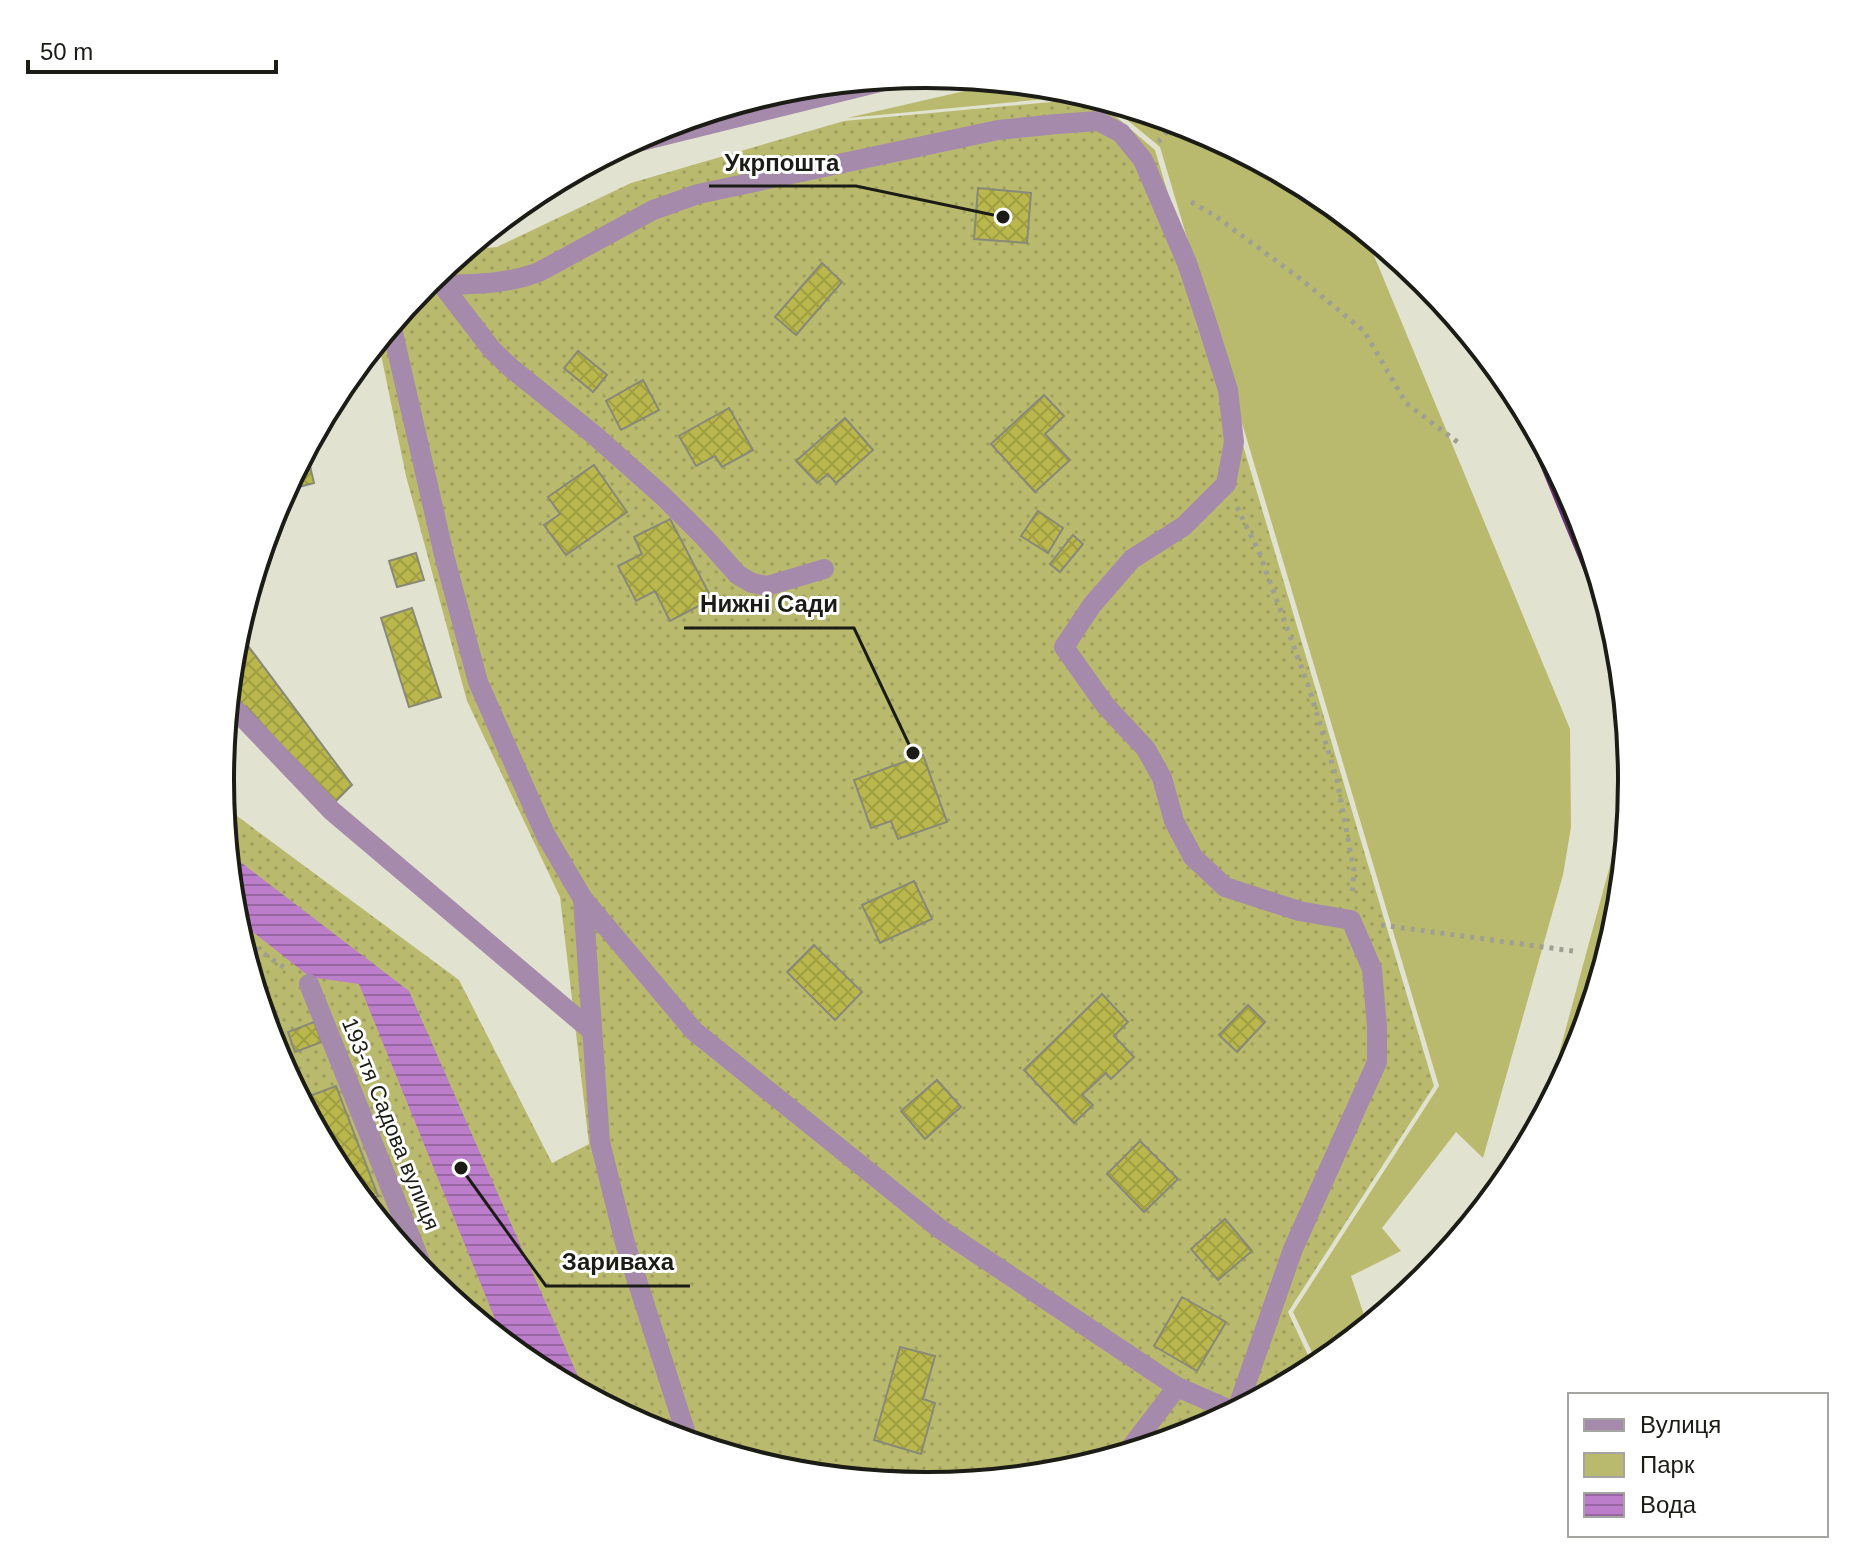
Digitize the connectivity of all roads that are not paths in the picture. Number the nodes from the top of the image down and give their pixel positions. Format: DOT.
graph roads {
  1 [pos="823,96"];
  2 [pos="698,127"];
  3 [pos="447,280"];
  4 [pos="443,285"];
  5 [pos="394,338"];
  6 [pos="824,569"];
  7 [pos="237,712"];
  8 [pos="583,899"];
  9 [pos="309,984"];
  10 [pos="592,1031"];
  11 [pos="414,1247"];
  12 [pos="1177,1387"];
  13 [pos="1241,1397"];
  14 [pos="1222,1406"];
  15 [pos="685,1429"];
  16 [pos="1137,1440"];
  1 -- 2 [label="street"];
  3 -- 13 [label="street"];
  4 -- 6 [label="street"];
  5 -- 8 [label="street"];
  7 -- 10 [label="street"];
  8 -- 10 [label="street"];
  8 -- 12 [label="street"];
  9 -- 11 [label="street, 193-тя Садова вулиця"];
  10 -- 15 [label="street"];
  12 -- 14 [label="street"];
  12 -- 16 [label="street"];
}
